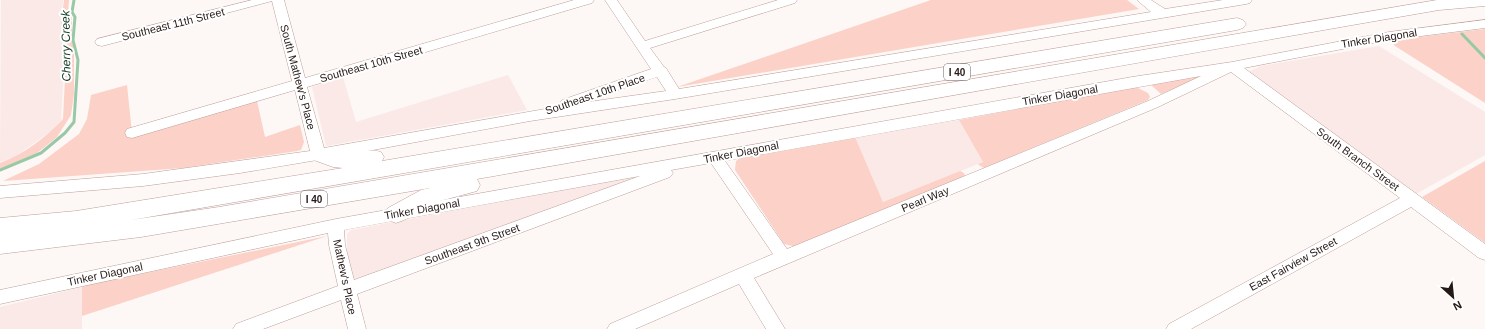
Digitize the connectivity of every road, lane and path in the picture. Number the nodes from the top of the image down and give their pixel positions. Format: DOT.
graph roads {
  1 [pos="267,0"];
  2 [pos="278,0"];
  3 [pos="588,0"];
  4 [pos="611,0"];
  5 [pos="791,0"];
  6 [pos="1143,0"];
  7 [pos="1246,0"];
  8 [pos="1379,0"];
  9 [pos="1485,1"];
  10 [pos="1222,2"];
  11 [pos="1439,6"];
  12 [pos="1485,9"];
  13 [pos="1163,14"];
  14 [pos="1485,24"];
  15 [pos="102,42"];
  16 [pos="643,46"];
  17 [pos="1232,66"];
  18 [pos="661,71"];
  19 [pos="1132,82"];
  20 [pos="299,85"];
  21 [pos="675,94"];
  22 [pos="1153,104"];
  23 [pos="530,116"];
  24 [pos="132,133"];
  25 [pos="535,144"];
  26 [pos="626,144"];
  27 [pos="318,154"];
  28 [pos="708,158"];
  29 [pos="0,192"];
  30 [pos="1412,199"];
  31 [pos="396,214"];
  32 [pos="336,224"];
  33 [pos="0,227"];
  34 [pos="0,245"];
  35 [pos="1485,253"];
  36 [pos="784,257"];
  37 [pos="743,275"];
  38 [pos="347,290"];
  39 [pos="0,298"];
  40 [pos="242,329"];
  41 [pos="357,329"];
  42 [pos="616,329"];
  43 [pos="776,329"];
  44 [pos="1175,329"];
  1 -- 15 [label="street, Southeast 11th Street"];
  2 -- 20 [label="street, South Mathew's Place"];
  3 -- 20 [label="street, Southeast 10th Street"];
  4 -- 16 [label="street"];
  5 -- 16 [label="street"];
  6 -- 13 [label="street"];
  7 -- 10 [label="street"];
  8 -- 25 [label="highway, I 40"];
  9 -- 11 [label="highway, Tinker Diagonal / I 40"];
  10 -- 13 [label="street"];
  11 -- 12 [label="highway"];
  11 -- 26 [label="highway, Tinker Diagonal / I 40"];
  13 -- 21 [label="street"];
  14 -- 17 [label="street, Tinker Diagonal"];
  16 -- 18 [label="street"];
  17 -- 19 [label="street, Tinker Diagonal"];
  17 -- 22 [label="street, Pearl Way"];
  17 -- 30 [label="street, South Branch Street"];
  18 -- 21 [label="street"];
  18 -- 23 [label="street, Southeast 10th Place"];
  19 -- 22 [label="street"];
  19 -- 28 [label="street, Tinker Diagonal"];
  20 -- 24 [label="street, Southeast 10th Street"];
  20 -- 27 [label="street, South Mathew's Place"];
  21 -- 23 [label="street"];
  22 -- 36 [label="street, Pearl Way"];
  23 -- 27 [label="street"];
  25 -- 27 [label="highway"];
  25 -- 33 [label="highway, I 40"];
  26 -- 31 [label="highway"];
  26 -- 34 [label="highway, Tinker Diagonal / I 40"];
  27 -- 29 [label="street"];
  28 -- 31 [label="street, Tinker Diagonal"];
  28 -- 36 [label="street"];
  28 -- 38 [label="street, Southeast 9th Street"];
  30 -- 35 [label="street, South Branch Street"];
  30 -- 44 [label="street, East Fairview Street"];
  31 -- 32 [label="street, Tinker Diagonal"];
  32 -- 38 [label="street, Mathew's Place"];
  32 -- 39 [label="street, Tinker Diagonal"];
  36 -- 37 [label="street, Pearl Way"];
  37 -- 42 [label="street, Pearl Way"];
  37 -- 43 [label="street"];
  38 -- 40 [label="street, Southeast 9th Street"];
  38 -- 41 [label="street, Mathew's Place"];
}
